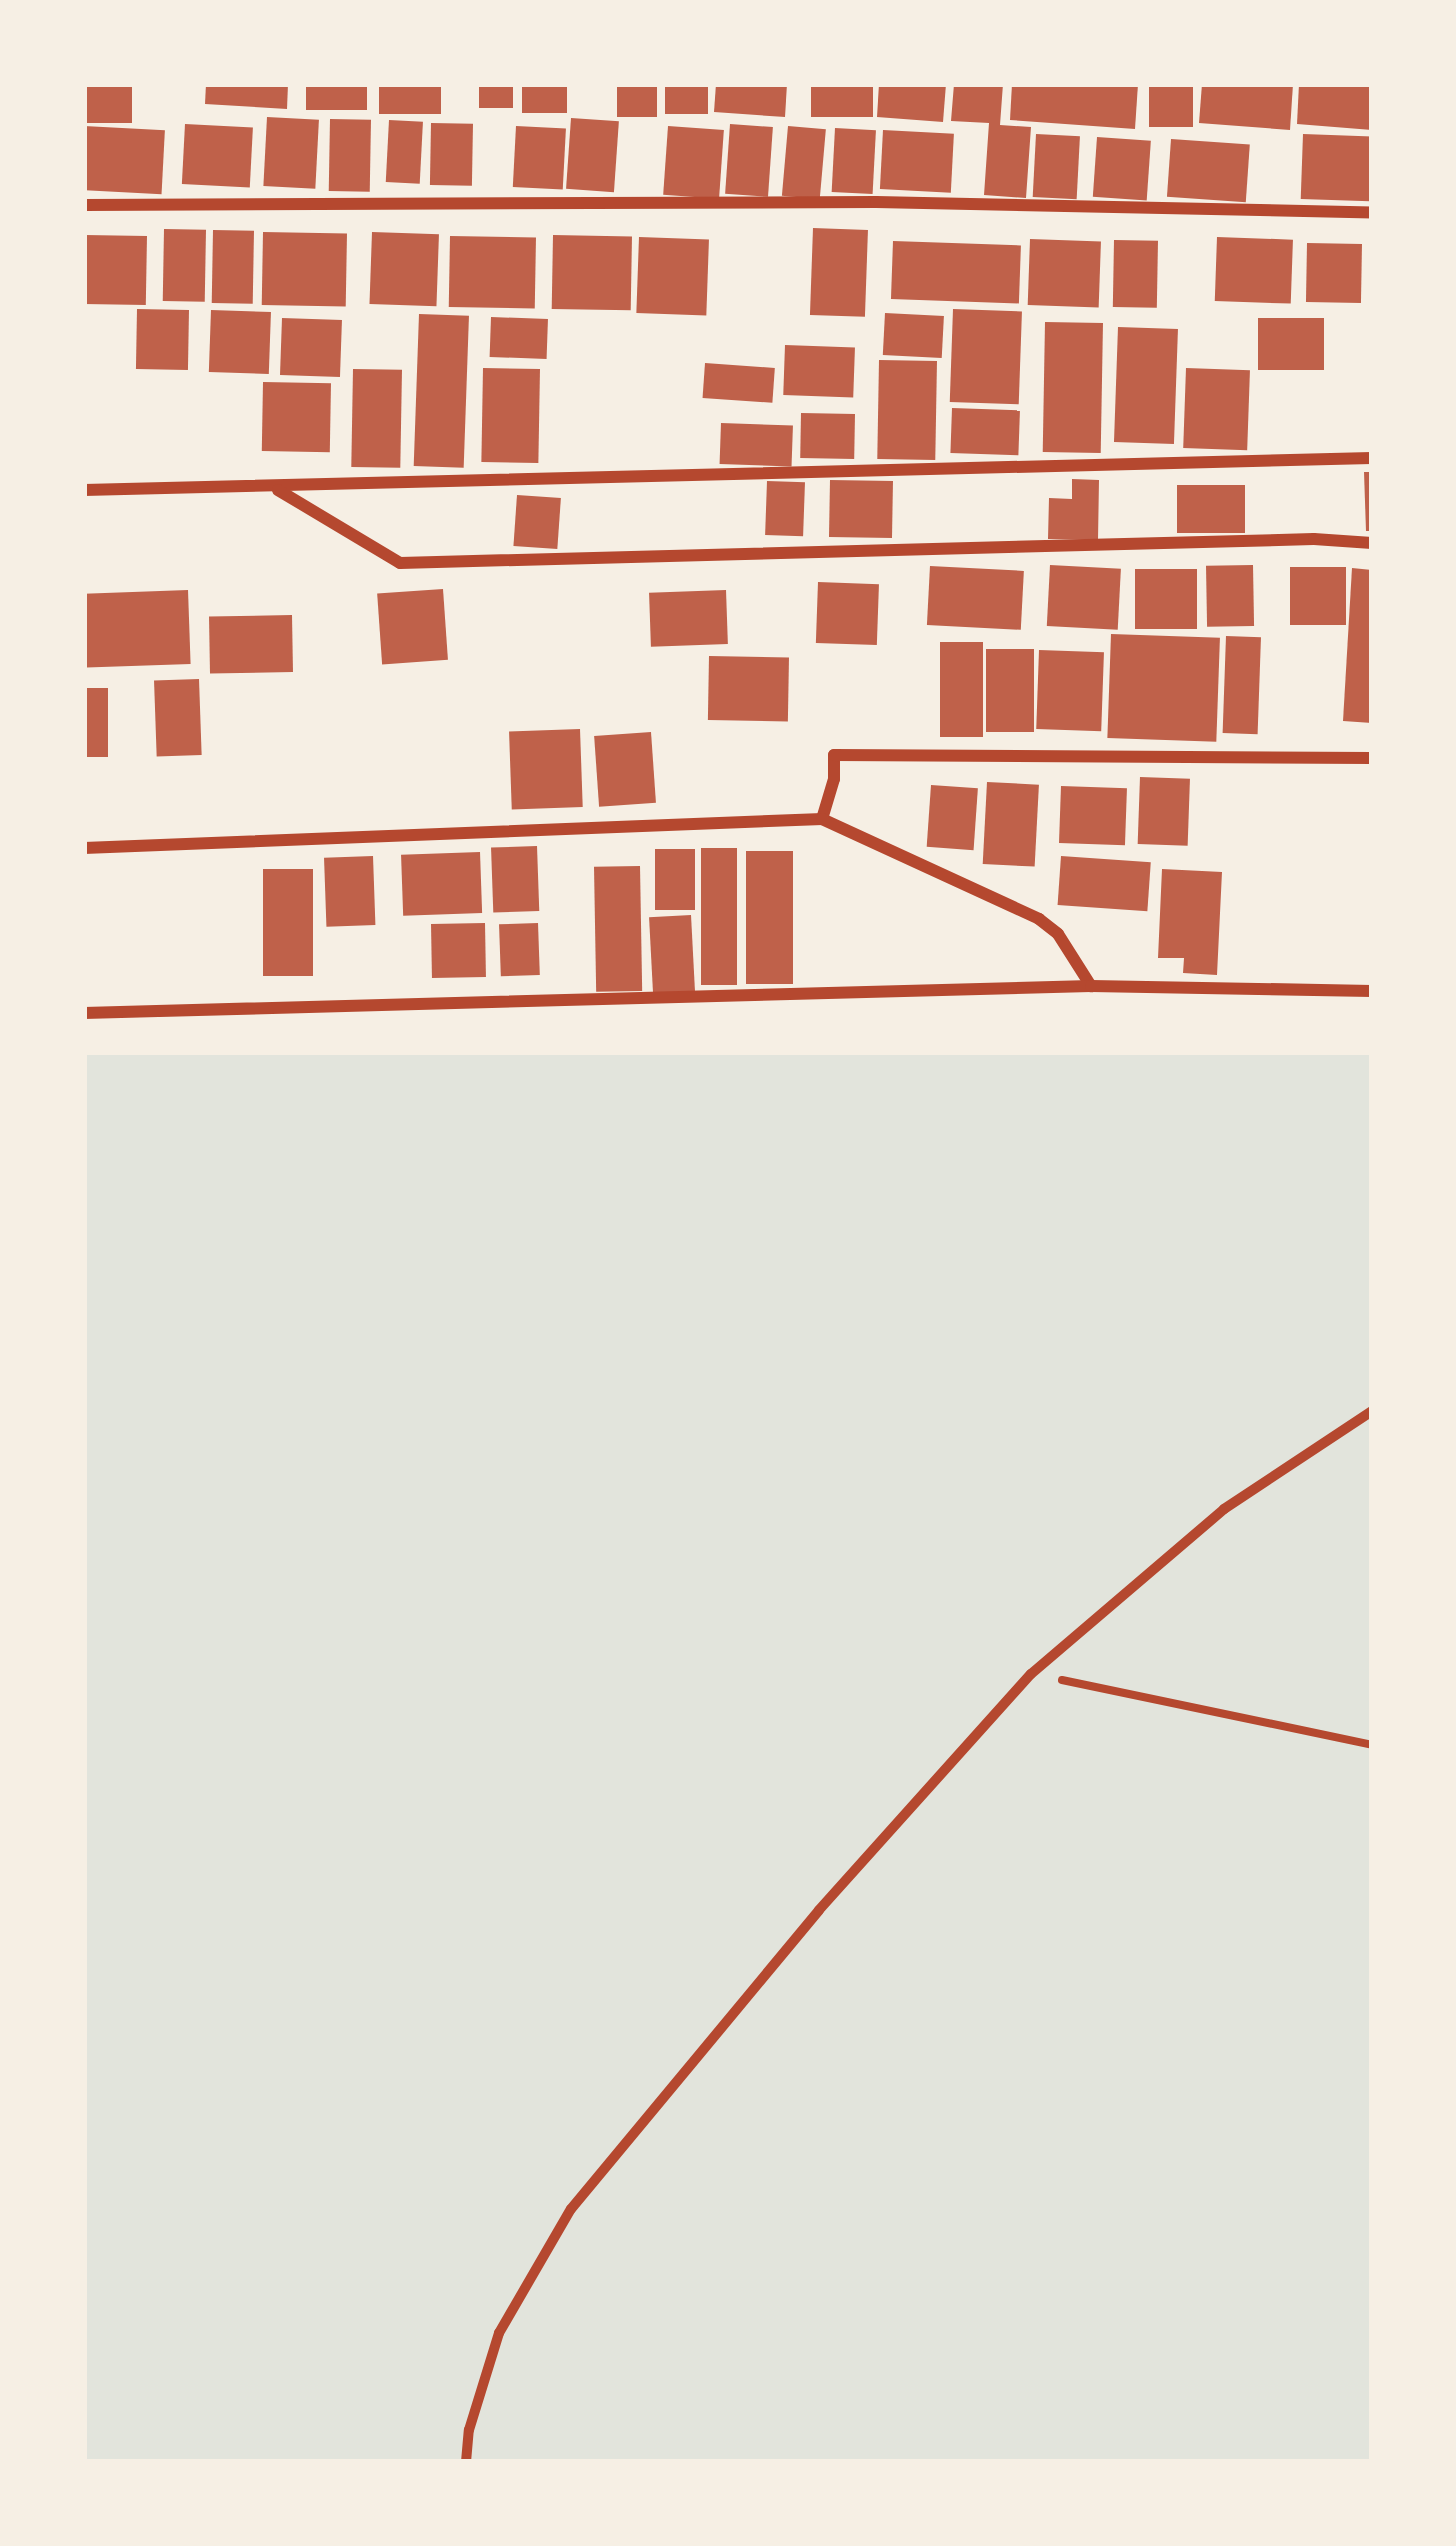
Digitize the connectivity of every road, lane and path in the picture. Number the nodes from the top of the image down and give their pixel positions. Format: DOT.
graph roads {
  1 [pos="84,205"];
  2 [pos="1372,212"];
  3 [pos="1372,458"];
  4 [pos="274,487"];
  5 [pos="84,490"];
  6 [pos="1372,542"];
  7 [pos="1372,758"];
  8 [pos="823,819"];
  9 [pos="84,848"];
  10 [pos="1091,986"];
  11 [pos="1372,991"];
  12 [pos="84,1013"];
  13 [pos="1372,1411"];
  14 [pos="1031,1674"];
  15 [pos="1372,1745"];
  16 [pos="466,2462"];
  1 -- 2 [label="street"];
  3 -- 4 [label="street"];
  4 -- 5 [label="street"];
  4 -- 6 [label="street"];
  7 -- 8 [label="street"];
  8 -- 9 [label="street"];
  8 -- 10 [label="street"];
  10 -- 11 [label="street"];
  10 -- 12 [label="street"];
  13 -- 14 [label="street"];
  14 -- 15 [label="path"];
  14 -- 16 [label="street"];
}
